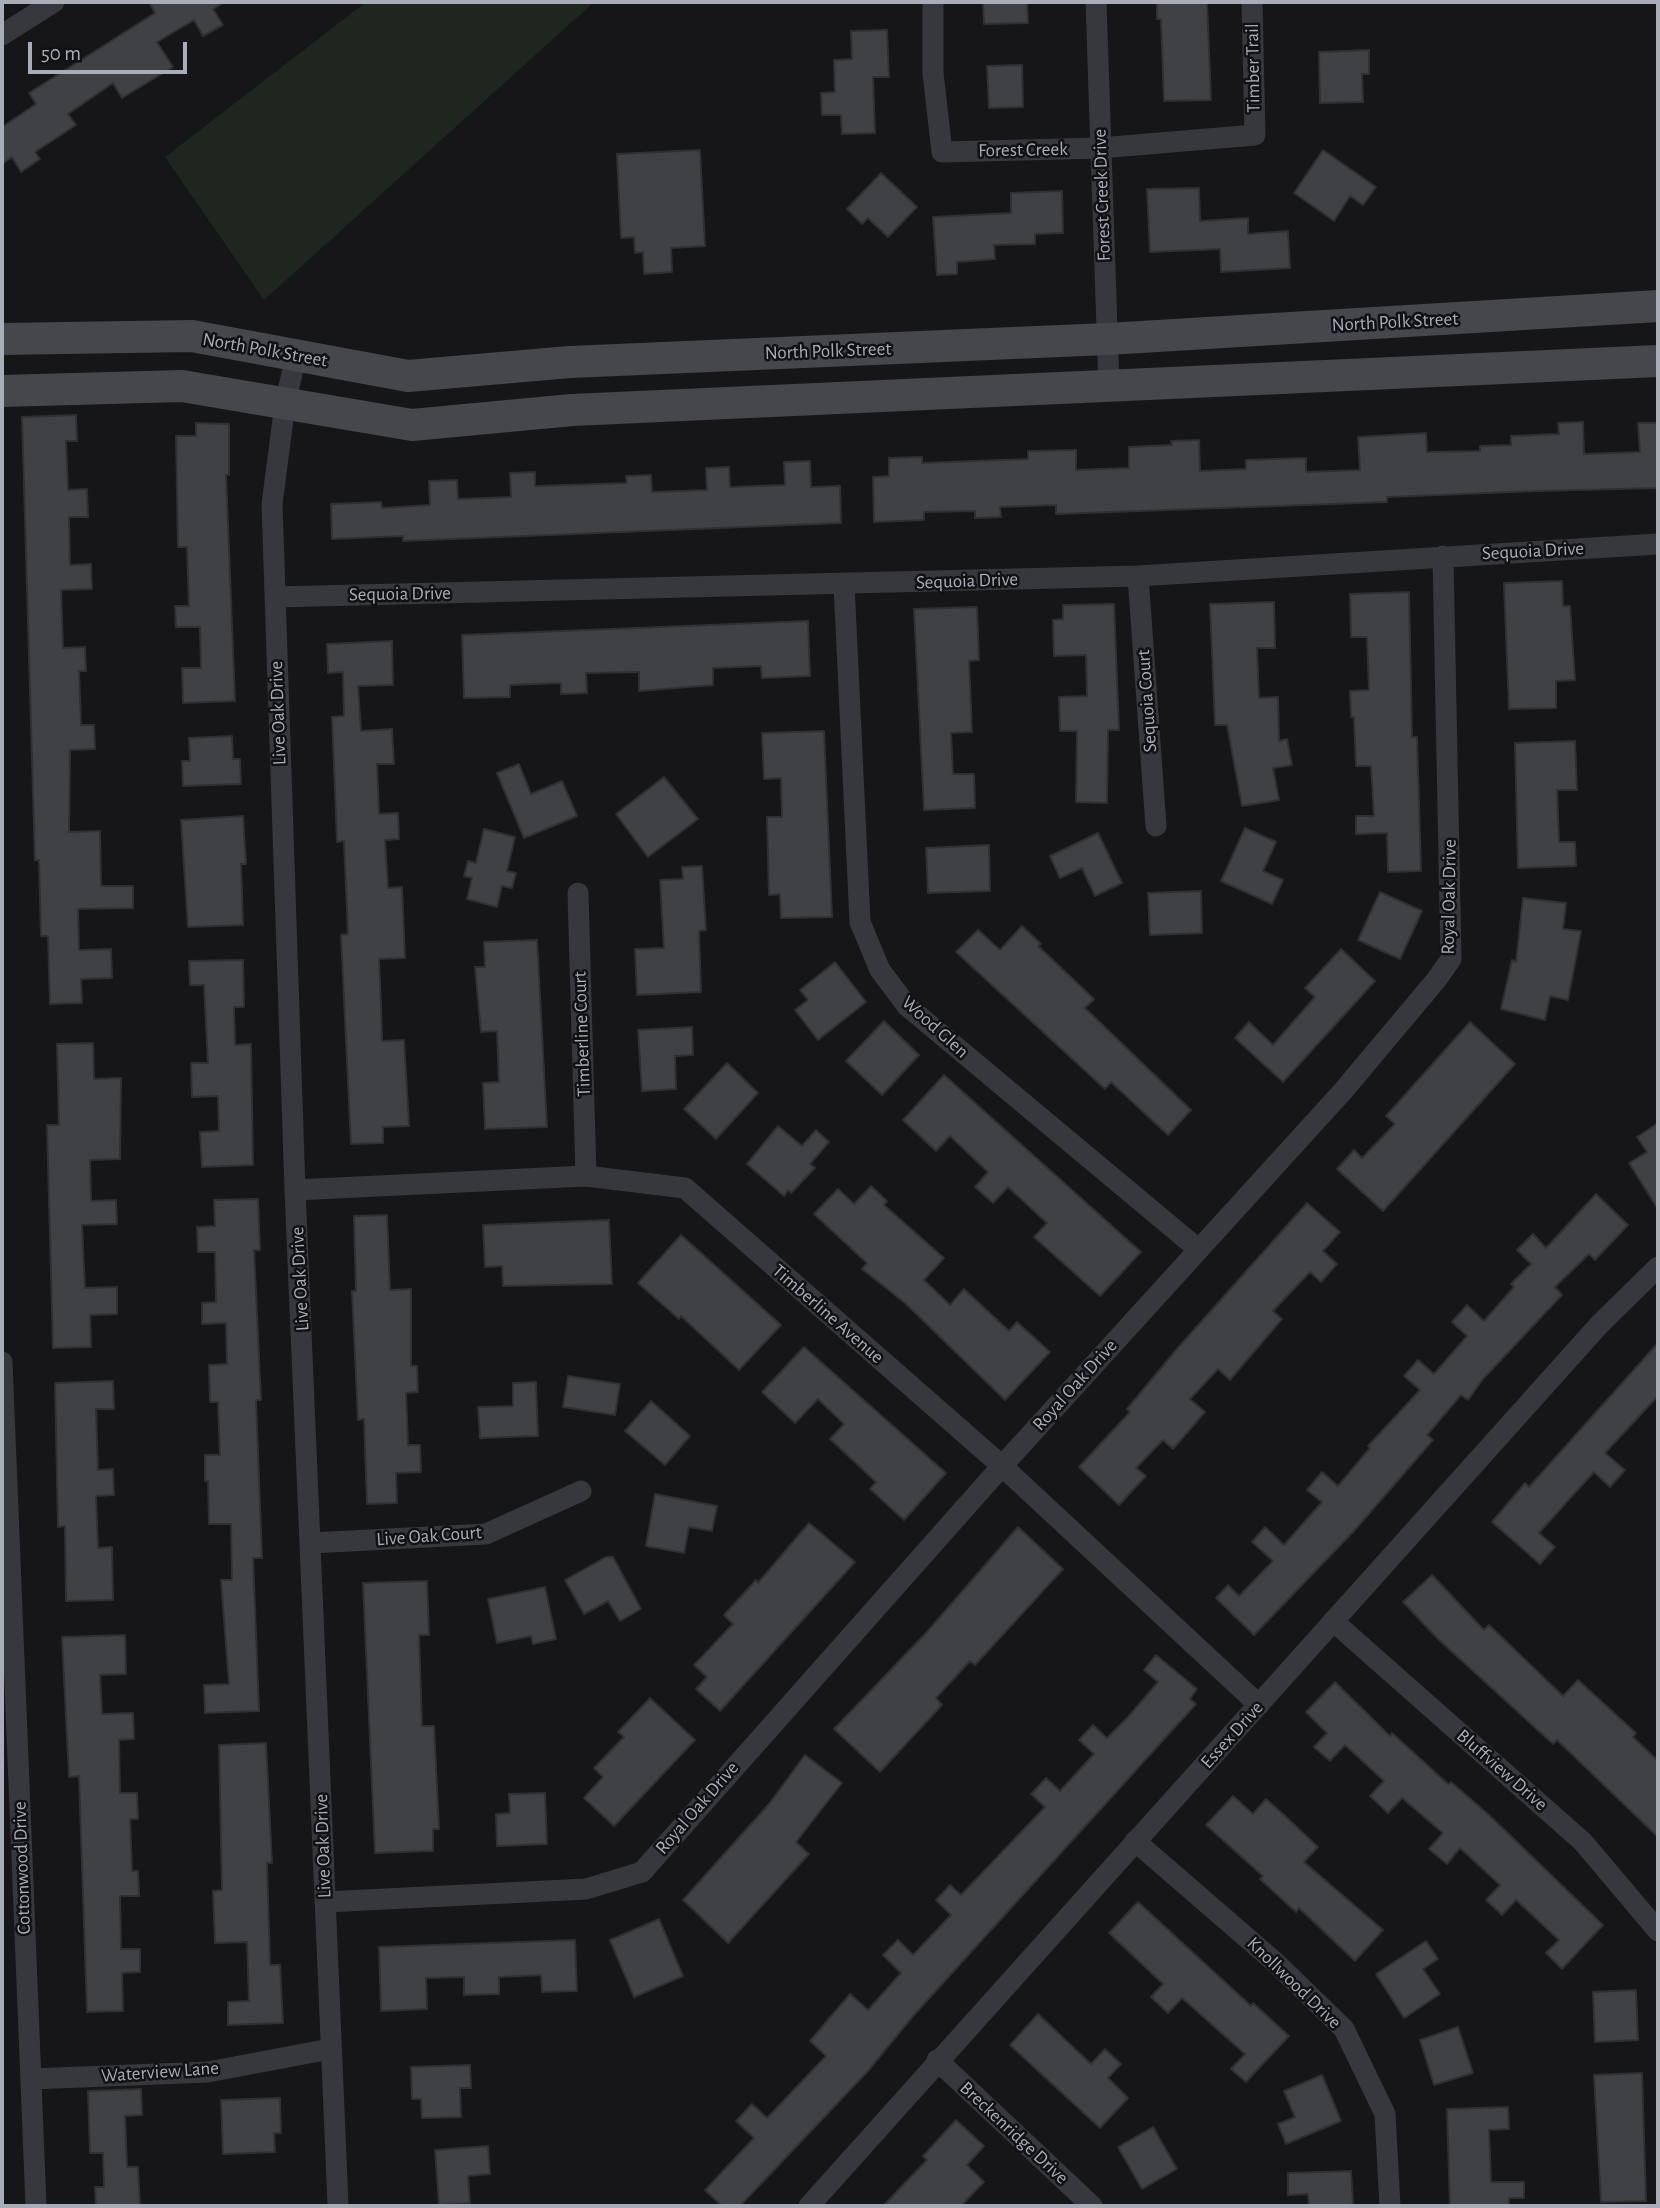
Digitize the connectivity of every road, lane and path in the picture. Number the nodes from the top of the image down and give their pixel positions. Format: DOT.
graph roads {
  1 [pos="54,2"];
  2 [pos="933,2"];
  3 [pos="1096,2"];
  4 [pos="1252,2"];
  5 [pos="2,36"];
  6 [pos="1255,135"];
  7 [pos="1100,148"];
  8 [pos="1658,306"];
  9 [pos="2,339"];
  10 [pos="1107,339"];
  11 [pos="296,356"];
  12 [pos="1658,361"];
  13 [pos="570,362"];
  14 [pos="1109,388"];
  15 [pos="2,391"];
  16 [pos="285,404"];
  17 [pos="572,411"];
  18 [pos="1658,544"];
  19 [pos="1443,556"];
  20 [pos="1138,576"];
  21 [pos="844,584"];
  22 [pos="275,597"];
  23 [pos="1156,826"];
  24 [pos="578,893"];
  25 [pos="586,1176"];
  26 [pos="295,1190"];
  27 [pos="1198,1249"];
  28 [pos="1658,1267"];
  29 [pos="2,1362"];
  30 [pos="1002,1466"];
  31 [pos="581,1491"];
  32 [pos="5,1518"];
  33 [pos="311,1543"];
  34 [pos="1333,1621"];
  35 [pos="1259,1704"];
  36 [pos="11,1832"];
  37 [pos="1135,1841"];
  38 [pos="325,1902"];
  39 [pos="1658,1931"];
  40 [pos="330,2049"];
  41 [pos="937,2060"];
  42 [pos="31,2080"];
  43 [pos="338,2204"];
  44 [pos="36,2206"];
  45 [pos="809,2206"];
  46 [pos="1092,2206"];
  47 [pos="1390,2206"];
  1 -- 5 [label="street"];
  2 -- 7 [label="street, Forest Creek"];
  3 -- 7 [label="street, Forest Creek Drive"];
  4 -- 6 [label="street, Timber Trail"];
  6 -- 7 [label="street, Forest Creek"];
  7 -- 10 [label="street, Forest Creek Drive"];
  8 -- 10 [label="main road, North Polk Street"];
  9 -- 11 [label="main road, North Polk Street"];
  10 -- 13 [label="main road, North Polk Street"];
  10 -- 14 [label="street, Forest Creek Drive"];
  11 -- 13 [label="main road, North Polk Street"];
  11 -- 16 [label="street, Live Oak Drive"];
  12 -- 14 [label="main road"];
  13 -- 17 [label="main road"];
  14 -- 17 [label="main road"];
  15 -- 16 [label="main road"];
  16 -- 17 [label="main road"];
  16 -- 22 [label="street, Live Oak Drive"];
  18 -- 19 [label="street, Sequoia Drive"];
  19 -- 20 [label="street, Sequoia Drive"];
  19 -- 27 [label="street, Royal Oak Drive"];
  20 -- 21 [label="street, Sequoia Drive"];
  20 -- 23 [label="street, Sequoia Court"];
  21 -- 22 [label="street, Sequoia Drive"];
  21 -- 27 [label="street, Wood Glen"];
  22 -- 26 [label="street, Live Oak Drive"];
  24 -- 25 [label="street, Timberline Court"];
  25 -- 26 [label="street, Timberline Avenue"];
  25 -- 30 [label="street, Timberline Avenue"];
  26 -- 33 [label="street, Live Oak Drive"];
  27 -- 30 [label="street, Royal Oak Drive"];
  28 -- 34 [label="street, Essex Drive"];
  29 -- 32 [label="street, Cottonwood Drive"];
  30 -- 35 [label="street, Timberline Avenue"];
  30 -- 38 [label="street, Royal Oak Drive"];
  31 -- 33 [label="street, Live Oak Court"];
  32 -- 36 [label="street, Cottonwood Drive"];
  33 -- 38 [label="street, Live Oak Drive"];
  34 -- 35 [label="street, Essex Drive"];
  34 -- 39 [label="street, Bluffview Drive"];
  35 -- 37 [label="street, Essex Drive"];
  36 -- 42 [label="street, Cottonwood Drive"];
  37 -- 41 [label="street, Essex Drive"];
  37 -- 47 [label="street, Knollwood Drive"];
  38 -- 40 [label="street, Live Oak Drive"];
  40 -- 42 [label="street, Waterview Lane"];
  40 -- 43 [label="street, Live Oak Drive"];
  41 -- 45 [label="street, Essex Drive"];
  41 -- 46 [label="street, Breckenridge Drive"];
  42 -- 44 [label="street, Cottonwood Drive"];
}
